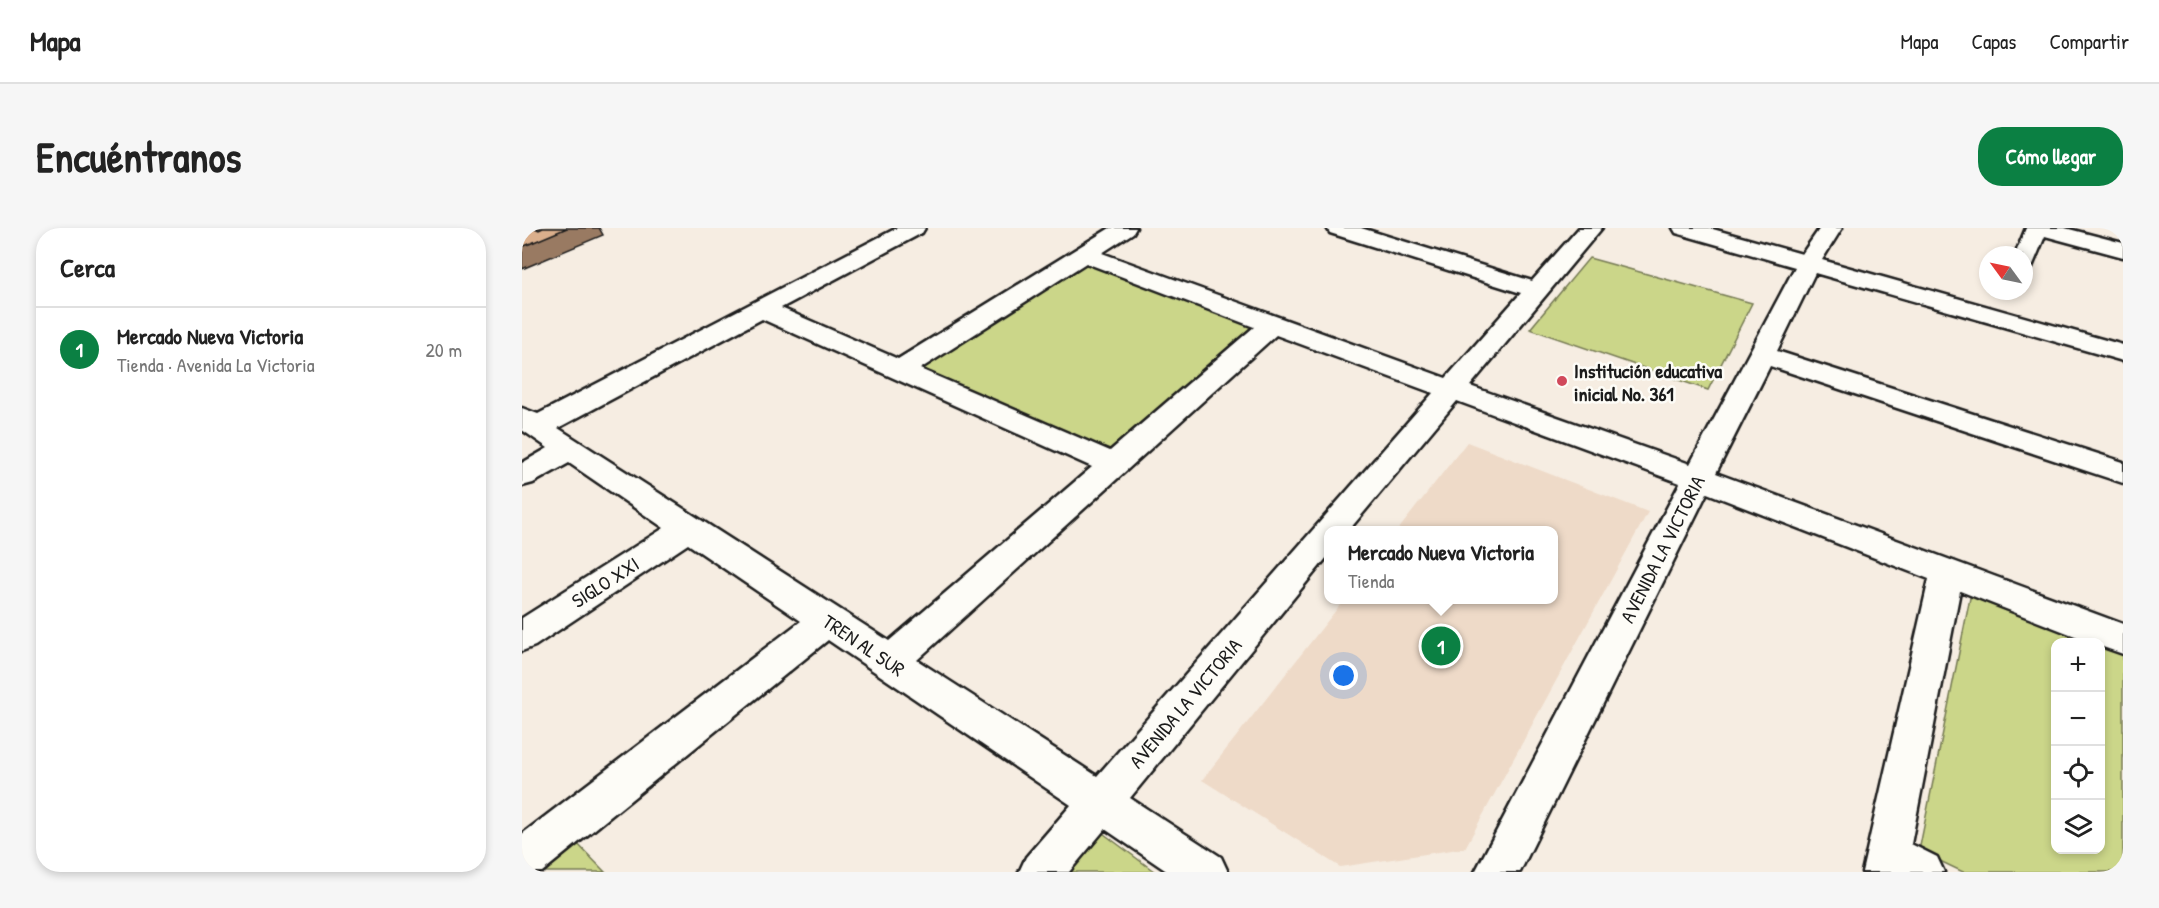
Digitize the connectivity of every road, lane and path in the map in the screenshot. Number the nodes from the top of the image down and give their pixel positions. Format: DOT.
graph roads {
  1 [pos="914,228"];
  2 [pos="1125,228"];
  3 [pos="1338,228"];
  4 [pos="1591,228"];
  5 [pos="1684,228"];
  6 [pos="1831,228"];
  7 [pos="2038,228"];
  8 [pos="2031,246"];
  9 [pos="2123,250"];
  10 [pos="1084,254"];
  11 [pos="1809,262"];
  12 [pos="1536,290"];
  13 [pos="761,309"];
  14 [pos="1272,325"];
  15 [pos="2123,353"];
  16 [pos="1761,354"];
  17 [pos="898,371"];
  18 [pos="1451,389"];
  19 [pos="530,422"];
  20 [pos="570,449"];
  21 [pos="1114,465"];
  22 [pos="2123,473"];
  23 [pos="522,476"];
  24 [pos="1698,478"];
  25 [pos="1335,526"];
  26 [pos="688,528"];
  27 [pos="1324,539"];
  28 [pos="1947,572"];
  29 [pos="828,620"];
  30 [pos="522,636"];
  31 [pos="2123,639"];
  32 [pos="890,662"];
  33 [pos="1101,802"];
  34 [pos="522,861"];
  35 [pos="1898,866"];
  36 [pos="1041,872"];
  37 [pos="1206,872"];
  38 [pos="1497,872"];
  1 -- 13 [label="street"];
  2 -- 10 [label="street"];
  3 -- 12 [label="street"];
  4 -- 12 [label="street, AVENIDA LA VICTORIA"];
  5 -- 11 [label="street"];
  6 -- 11 [label="street, AVENIDA LA VICTORIA"];
  7 -- 8 [label="street"];
  7 -- 9 [label="street"];
  10 -- 14 [label="street"];
  10 -- 17 [label="street"];
  11 -- 15 [label="street"];
  11 -- 16 [label="street, AVENIDA LA VICTORIA"];
  12 -- 18 [label="street, AVENIDA LA VICTORIA"];
  13 -- 17 [label="street"];
  13 -- 19 [label="street"];
  14 -- 18 [label="street"];
  14 -- 21 [label="street"];
  16 -- 22 [label="street"];
  16 -- 24 [label="street, AVENIDA LA VICTORIA"];
  17 -- 21 [label="street"];
  18 -- 24 [label="street"];
  18 -- 25 [label="street, AVENIDA LA VICTORIA"];
  19 -- 20 [label="street, TREN AL SUR"];
  20 -- 23 [label="street"];
  20 -- 26 [label="street, TREN AL SUR"];
  21 -- 32 [label="street"];
  24 -- 28 [label="street"];
  24 -- 38 [label="street, AVENIDA LA VICTORIA"];
  26 -- 29 [label="street, TREN AL SUR"];
  26 -- 30 [label="street, SIGLO XXI"];
  27 -- 33 [label="street, AVENIDA LA VICTORIA"];
  28 -- 31 [label="street"];
  28 -- 35 [label="street"];
  29 -- 32 [label="street, TREN AL SUR"];
  29 -- 34 [label="street"];
  32 -- 33 [label="street, TREN AL SUR"];
  33 -- 36 [label="street, AVENIDA LA VICTORIA"];
  33 -- 37 [label="street, TREN AL SUR"];
}
